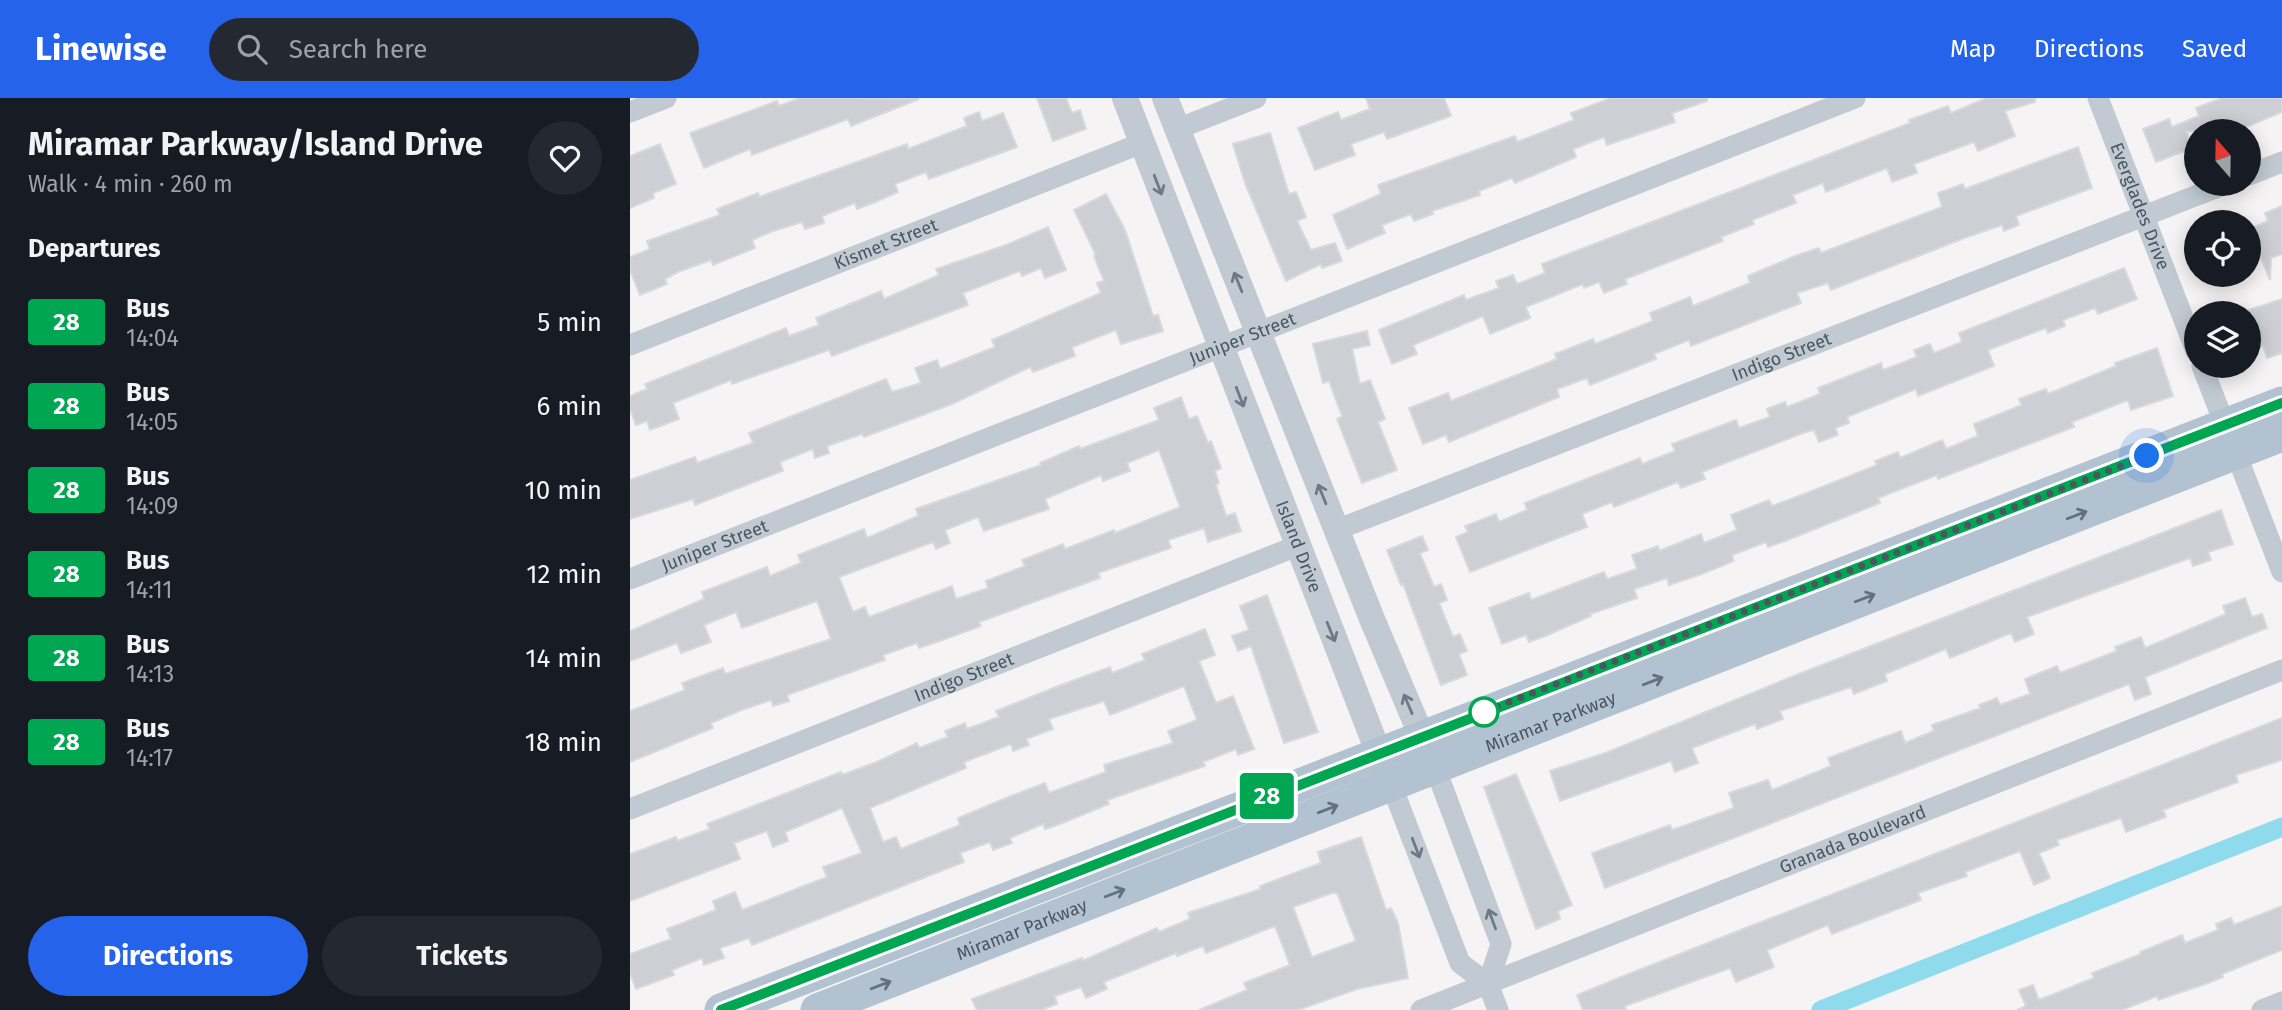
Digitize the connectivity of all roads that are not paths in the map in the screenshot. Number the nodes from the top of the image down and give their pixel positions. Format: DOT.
graph roads {
  1 [pos="666,98"];
  2 [pos="1125,98"];
  3 [pos="1165,98"];
  4 [pos="1256,98"];
  5 [pos="1855,98"];
  6 [pos="2098,98"];
  7 [pos="630,112"];
  8 [pos="1177,129"];
  9 [pos="1142,143"];
  10 [pos="2282,162"];
  11 [pos="2261,170"];
  12 [pos="2195,196"];
  13 [pos="2145,215"];
  14 [pos="2184,319"];
  15 [pos="1258,332"];
  16 [pos="630,345"];
  17 [pos="1220,347"];
  18 [pos="2207,378"];
  19 [pos="2282,403"];
  20 [pos="2282,435"];
  21 [pos="2230,439"];
  22 [pos="1336,530"];
  23 [pos="1297,546"];
  24 [pos="2282,572"];
  25 [pos="630,579"];
  26 [pos="2282,670"];
  27 [pos="1422,736"];
  28 [pos="1379,752"];
  29 [pos="1435,767"];
  30 [pos="1391,784"];
  31 [pos="630,808"];
  32 [pos="1488,984"];
  33 [pos="2282,1002"];
  34 [pos="722,1010"];
  35 [pos="817,1010"];
  36 [pos="1421,1010"];
  37 [pos="1498,1010"];
  38 [pos="2262,1010"];
  1 -- 7 [label="street"];
  2 -- 9 [label="street, Island Drive"];
  3 -- 8 [label="street"];
  4 -- 8 [label="street"];
  5 -- 15 [label="street, Juniper Street"];
  6 -- 13 [label="street, Everglades Drive"];
  15 -- 8 [label="street, one-way"];
  9 -- 16 [label="street, Kismet Street"];
  9 -- 17 [label="street, Island Drive, one-way"];
  10 -- 11 [label="street"];
  12 -- 13 [label="street, Indigo Street"];
  13 -- 14 [label="street, Everglades Drive"];
  13 -- 22 [label="street, Indigo Street"];
  15 -- 17 [label="street, Juniper Street"];
  22 -- 15 [label="street, one-way"];
  17 -- 23 [label="street, Island Drive, one-way"];
  17 -- 25 [label="street, Juniper Street"];
  18 -- 21 [label="street"];
  19 -- 21 [label="main road, Miramar Parkway"];
  20 -- 21 [label="main road, Miramar Parkway"];
  21 -- 24 [label="street"];
  21 -- 27 [label="main road, Miramar Parkway"];
  29 -- 21 [label="main road, Miramar Parkway, one-way"];
  27 -- 22 [label="street, one-way"];
  23 -- 28 [label="street, Island Drive, one-way"];
  23 -- 31 [label="street, Indigo Street"];
  26 -- 32 [label="street, Granada Boulevard"];
  27 -- 28 [label="main road, Miramar Parkway"];
  27 -- 29 [label="street"];
  28 -- 30 [label="street, Island Drive"];
  28 -- 34 [label="main road, Miramar Parkway"];
  29 -- 30 [label="main road, Miramar Parkway"];
  32 -- 29 [label="street, one-way"];
  30 -- 32 [label="street, Island Drive, one-way"];
  35 -- 30 [label="main road, Miramar Parkway, one-way"];
  32 -- 36 [label="street, Granada Boulevard"];
  32 -- 37 [label="street"];
  33 -- 38 [label="street"];
}
